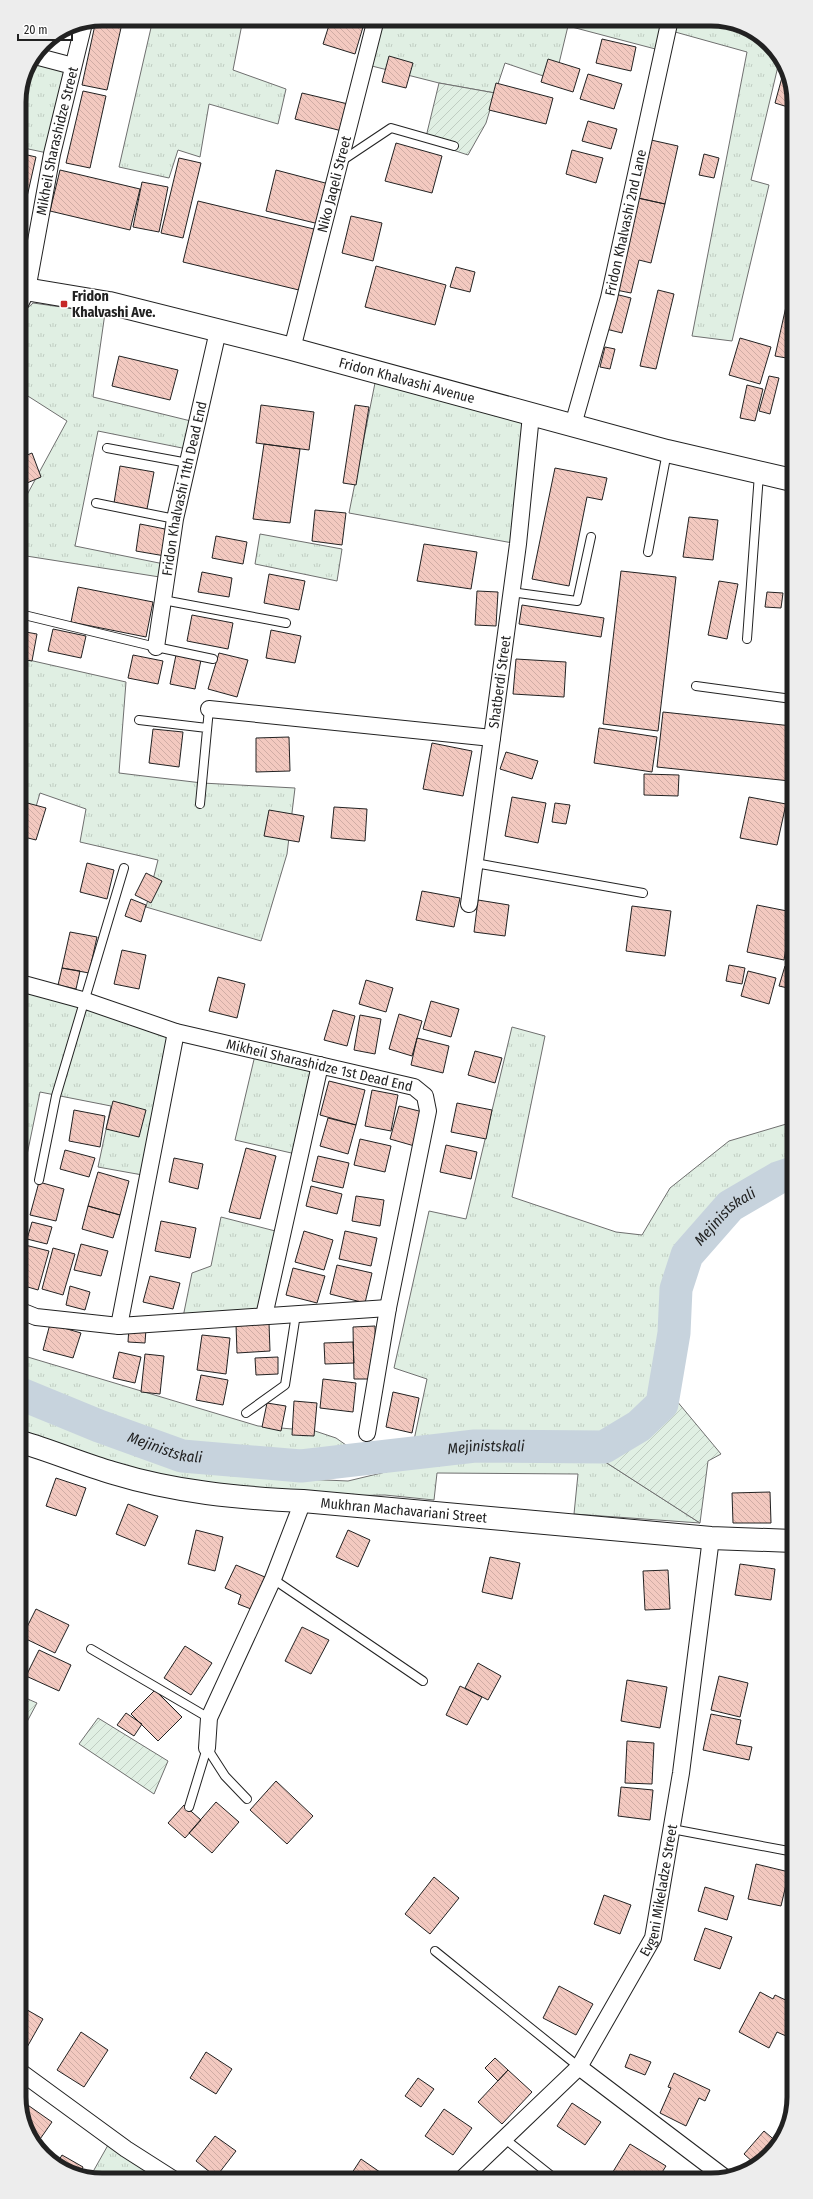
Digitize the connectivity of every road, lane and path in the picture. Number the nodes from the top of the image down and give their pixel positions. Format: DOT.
graph roads {
  1 [pos="374,26"];
  2 [pos="668,26"];
  3 [pos="83,28"];
  4 [pos="41,58"];
  5 [pos="73,66"];
  6 [pos="454,146"];
  7 [pos="339,163"];
  8 [pos="26,276"];
  9 [pos="26,295"];
  10 [pos="218,331"];
  11 [pos="292,349"];
  12 [pos="531,415"];
  13 [pos="573,425"];
  14 [pos="107,448"];
  15 [pos="667,451"];
  16 [pos="188,463"];
  17 [pos="759,473"];
  18 [pos="787,479"];
  19 [pos="96,503"];
  20 [pos="175,519"];
  21 [pos="591,537"];
  22 [pos="648,552"];
  23 [pos="511,592"];
  24 [pos="163,600"];
  25 [pos="26,616"];
  26 [pos="286,623"];
  27 [pos="747,639"];
  28 [pos="156,648"];
  29 [pos="213,659"];
  30 [pos="696,686"];
  31 [pos="787,698"];
  32 [pos="209,709"];
  33 [pos="139,720"];
  34 [pos="207,728"];
  35 [pos="492,738"];
  36 [pos="200,804"];
  37 [pos="475,863"];
  38 [pos="124,868"];
  39 [pos="643,892"];
  40 [pos="469,904"];
  41 [pos="26,985"];
  42 [pos="86,1001"];
  43 [pos="176,1032"];
  44 [pos="320,1065"];
  45 [pos="39,1180"];
  46 [pos="388,1308"];
  47 [pos="26,1313"];
  48 [pos="296,1314"];
  49 [pos="264,1316"];
  50 [pos="119,1326"];
  51 [pos="246,1413"];
  52 [pos="367,1433"];
  53 [pos="26,1444"];
  54 [pos="303,1502"];
  55 [pos="711,1538"];
  56 [pos="787,1541"];
  57 [pos="273,1579"];
  58 [pos="92,1649"];
  59 [pos="423,1680"];
  60 [pos="209,1718"];
  61 [pos="207,1748"];
  62 [pos="247,1799"];
  63 [pos="189,1807"];
  64 [pos="672,1829"];
  65 [pos="787,1851"];
  66 [pos="435,1951"];
  67 [pos="580,2067"];
  68 [pos="26,2076"];
  69 [pos="505,2139"];
  70 [pos="718,2172"];
  71 [pos="162,2173"];
  72 [pos="468,2173"];
  73 [pos="548,2173"];
  1 -- 7 [label="street, Niko Jaqeli Street"];
  2 -- 13 [label="street, Fridon Khalvashi 2nd Lane"];
  3 -- 5 [label="street, Mikheil Sharashidze Street"];
  4 -- 5 [label="street"];
  5 -- 8 [label="street, Mikheil Sharashidze Street"];
  6 -- 7 [label="lane"];
  7 -- 11 [label="street, Niko Jaqeli Street"];
  9 -- 10 [label="main road, Fridon Khalvashi Avenue"];
  10 -- 11 [label="main road, Fridon Khalvashi Avenue"];
  10 -- 16 [label="street, Fridon Khalvashi 11th Dead End"];
  11 -- 12 [label="main road, Fridon Khalvashi Avenue"];
  12 -- 13 [label="main road, Fridon Khalvashi Avenue"];
  12 -- 23 [label="street, Shatberdi Street"];
  13 -- 15 [label="main road, Fridon Khalvashi Avenue"];
  14 -- 16 [label="lane"];
  15 -- 17 [label="main road, Fridon Khalvashi Avenue"];
  15 -- 22 [label="lane"];
  16 -- 20 [label="street, Fridon Khalvashi 11th Dead End"];
  17 -- 18 [label="main road, Fridon Khalvashi Avenue"];
  17 -- 27 [label="lane"];
  19 -- 20 [label="lane"];
  20 -- 24 [label="street, Fridon Khalvashi 11th Dead End"];
  21 -- 23 [label="lane"];
  23 -- 35 [label="street, Shatberdi Street"];
  24 -- 26 [label="lane"];
  24 -- 28 [label="street, Fridon Khalvashi 11th Dead End"];
  25 -- 28 [label="lane"];
  28 -- 29 [label="lane"];
  30 -- 31 [label="lane"];
  32 -- 34 [label="lane"];
  32 -- 35 [label="street, Shatberdi Street"];
  33 -- 34 [label="lane"];
  34 -- 36 [label="lane"];
  35 -- 37 [label="street"];
  37 -- 39 [label="lane"];
  37 -- 40 [label="street"];
  38 -- 42 [label="lane"];
  41 -- 42 [label="street, Mikheil Sharashidze 1st Dead End"];
  42 -- 43 [label="street, Mikheil Sharashidze 1st Dead End"];
  42 -- 45 [label="lane"];
  43 -- 44 [label="street, Mikheil Sharashidze 1st Dead End"];
  43 -- 50 [label="street"];
  44 -- 46 [label="street, Mikheil Sharashidze 1st Dead End"];
  44 -- 49 [label="street"];
  46 -- 48 [label="street"];
  46 -- 52 [label="street, Mikheil Sharashidze 1st Dead End"];
  47 -- 50 [label="street"];
  48 -- 49 [label="street"];
  48 -- 51 [label="lane"];
  49 -- 50 [label="street"];
  53 -- 54 [label="main road, Mukhran Machavariani Street"];
  54 -- 55 [label="main road, Mukhran Machavariani Street"];
  54 -- 57 [label="street"];
  55 -- 56 [label="main road, Mukhran Machavariani Street"];
  55 -- 64 [label="street, Evgeni Mikeladze Street"];
  57 -- 59 [label="lane"];
  57 -- 60 [label="street"];
  58 -- 60 [label="lane"];
  60 -- 61 [label="street"];
  61 -- 62 [label="lane"];
  61 -- 63 [label="lane"];
  64 -- 65 [label="lane"];
  64 -- 67 [label="street, Evgeni Mikeladze Street"];
  66 -- 67 [label="lane"];
  67 -- 69 [label="street, Evgeni Mikeladze Street"];
  67 -- 70 [label="street"];
  68 -- 71 [label="street"];
  69 -- 72 [label="street, Evgeni Mikeladze Street"];
  69 -- 73 [label="lane"];
}
